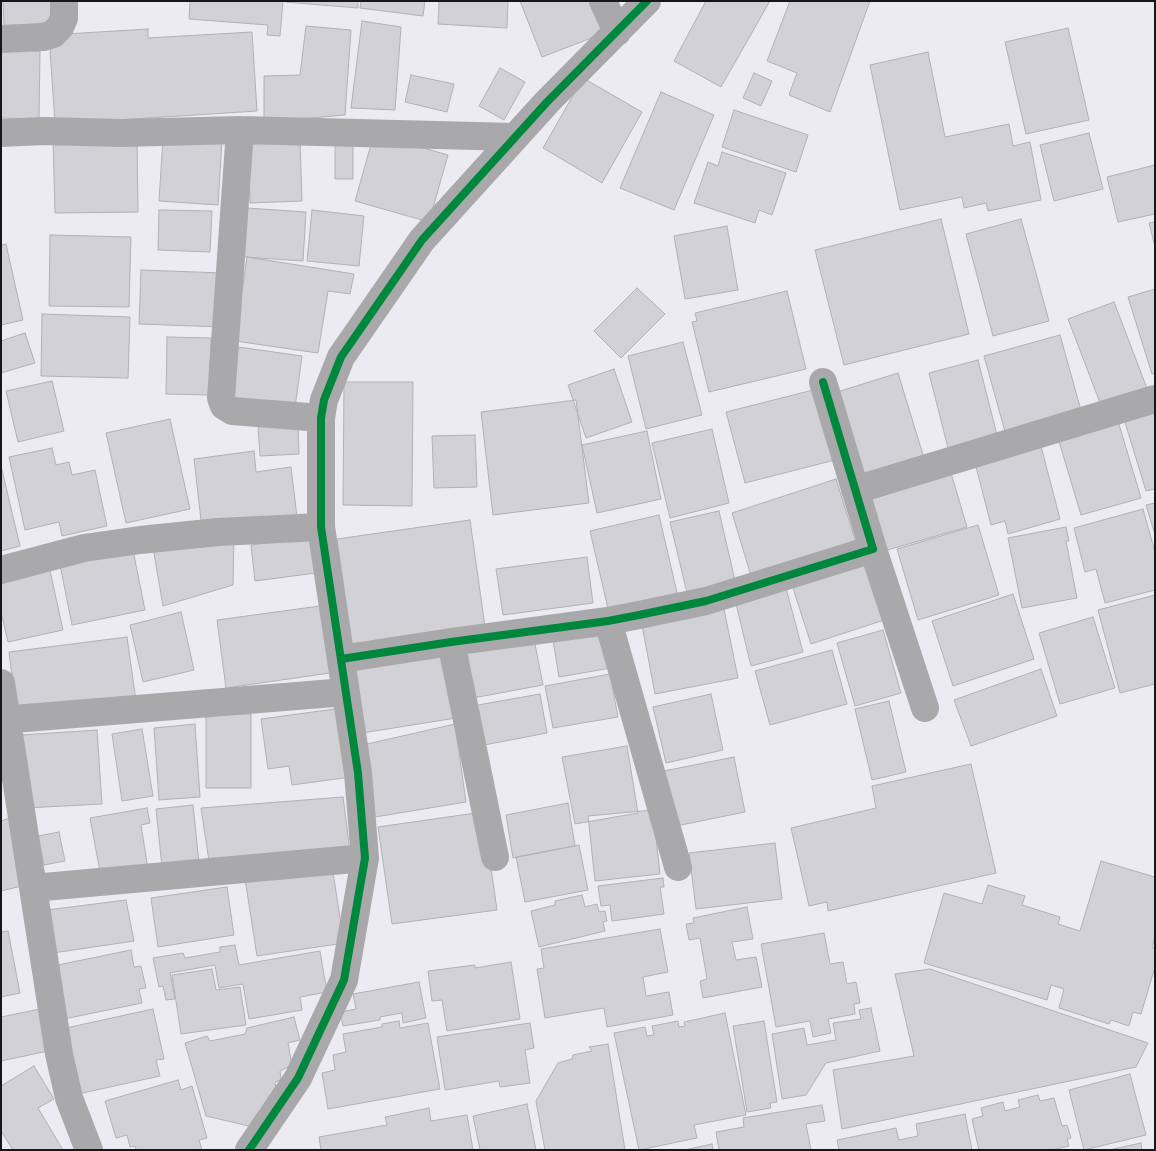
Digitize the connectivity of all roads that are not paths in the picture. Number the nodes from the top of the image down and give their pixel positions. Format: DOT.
graph roads {
  1 [pos="64,1"];
  2 [pos="603,1"];
  3 [pos="648,1"];
  4 [pos="617,32"];
  5 [pos="1,39"];
  6 [pos="240,130"];
  7 [pos="1,133"];
  8 [pos="515,137"];
  9 [pos="823,382"];
  10 [pos="1155,399"];
  11 [pos="321,418"];
  12 [pos="855,490"];
  13 [pos="321,527"];
  14 [pos="873,549"];
  15 [pos="1,570"];
  16 [pos="608,621"];
  17 [pos="451,642"];
  18 [pos="341,659"];
  19 [pos="1,683"];
  20 [pos="346,692"];
  21 [pos="925,708"];
  22 [pos="4,719"];
  23 [pos="494,857"];
  24 [pos="365,858"];
  25 [pos="678,867"];
  26 [pos="34,888"];
  27 [pos="89,1150"];
  28 [pos="250,1150"];
  1 -- 5 [label="street"];
  2 -- 4 [label="street"];
  3 -- 4 [label="street"];
  4 -- 8 [label="street"];
  6 -- 7 [label="street"];
  6 -- 8 [label="street"];
  6 -- 11 [label="street"];
  8 -- 11 [label="street"];
  9 -- 12 [label="street"];
  10 -- 12 [label="street"];
  11 -- 13 [label="street"];
  12 -- 14 [label="street"];
  13 -- 15 [label="street"];
  13 -- 18 [label="street"];
  14 -- 16 [label="street"];
  14 -- 21 [label="street"];
  16 -- 17 [label="street"];
  16 -- 25 [label="street"];
  17 -- 18 [label="street"];
  17 -- 23 [label="street"];
  18 -- 20 [label="street"];
  19 -- 22 [label="street"];
  20 -- 22 [label="street"];
  20 -- 24 [label="street"];
  22 -- 26 [label="street"];
  24 -- 26 [label="street"];
  24 -- 28 [label="street"];
  26 -- 27 [label="street"];
}
